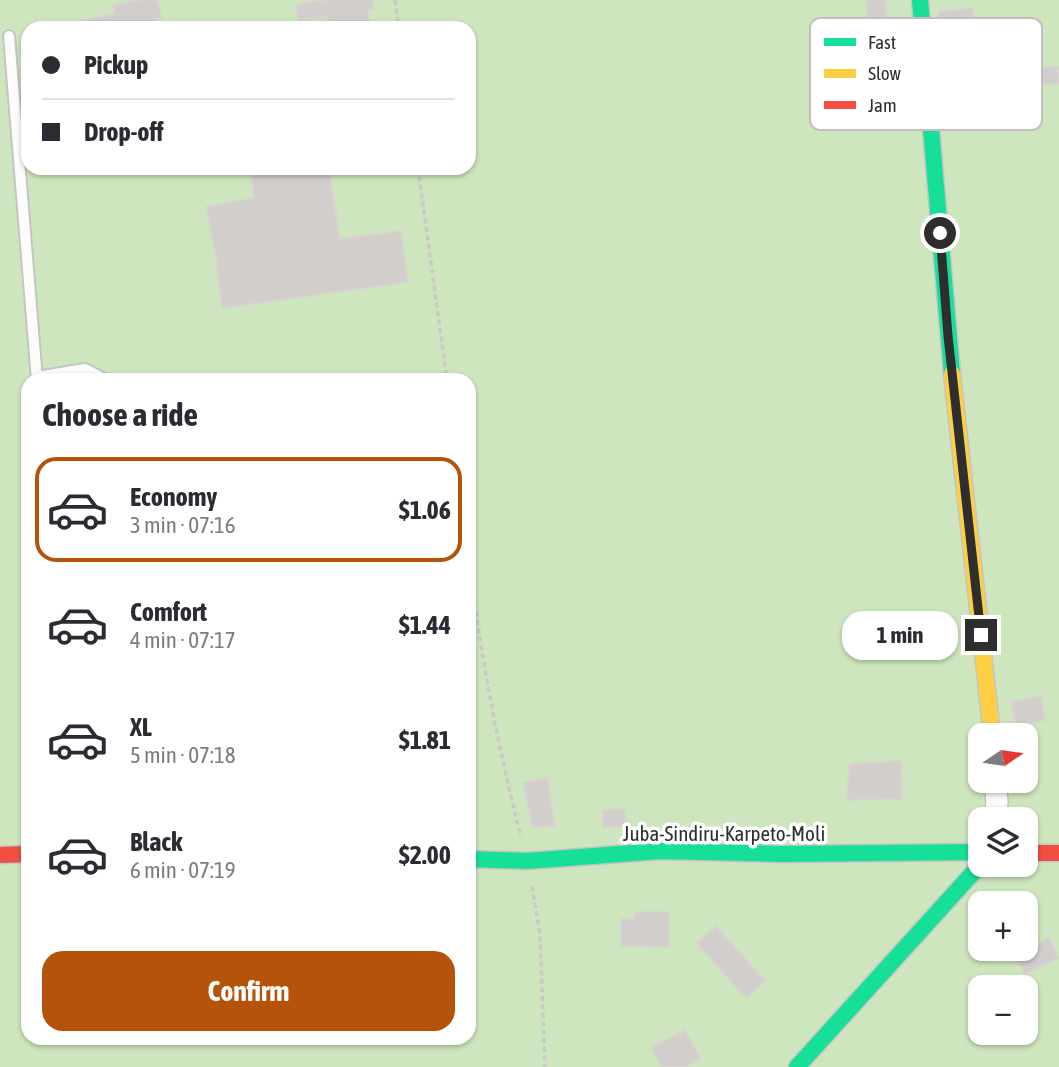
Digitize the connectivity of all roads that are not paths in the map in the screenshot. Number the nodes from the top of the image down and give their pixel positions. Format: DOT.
graph roads {
  1 [pos="920,0"];
  2 [pos="922,18"];
  3 [pos="9,36"];
  4 [pos="931,130"];
  5 [pos="37,373"];
  6 [pos="64,373"];
  7 [pos="93,373"];
  8 [pos="991,723"];
  9 [pos="968,852"];
  10 [pos="1038,853"];
  11 [pos="1059,853"];
  12 [pos="21,854"];
  13 [pos="0,855"];
  14 [pos="476,859"];
  15 [pos="969,877"];
  16 [pos="797,1067"];
  1 -- 2 [label="main road"];
  3 -- 5 [label="lane"];
  4 -- 8 [label="main road"];
  6 -- 7 [label="lane"];
  9 -- 14 [label="main road, Juba-Sindiru-Karpeto-Moli"];
  10 -- 11 [label="main road"];
  12 -- 13 [label="main road"];
  15 -- 16 [label="main road"];
}
